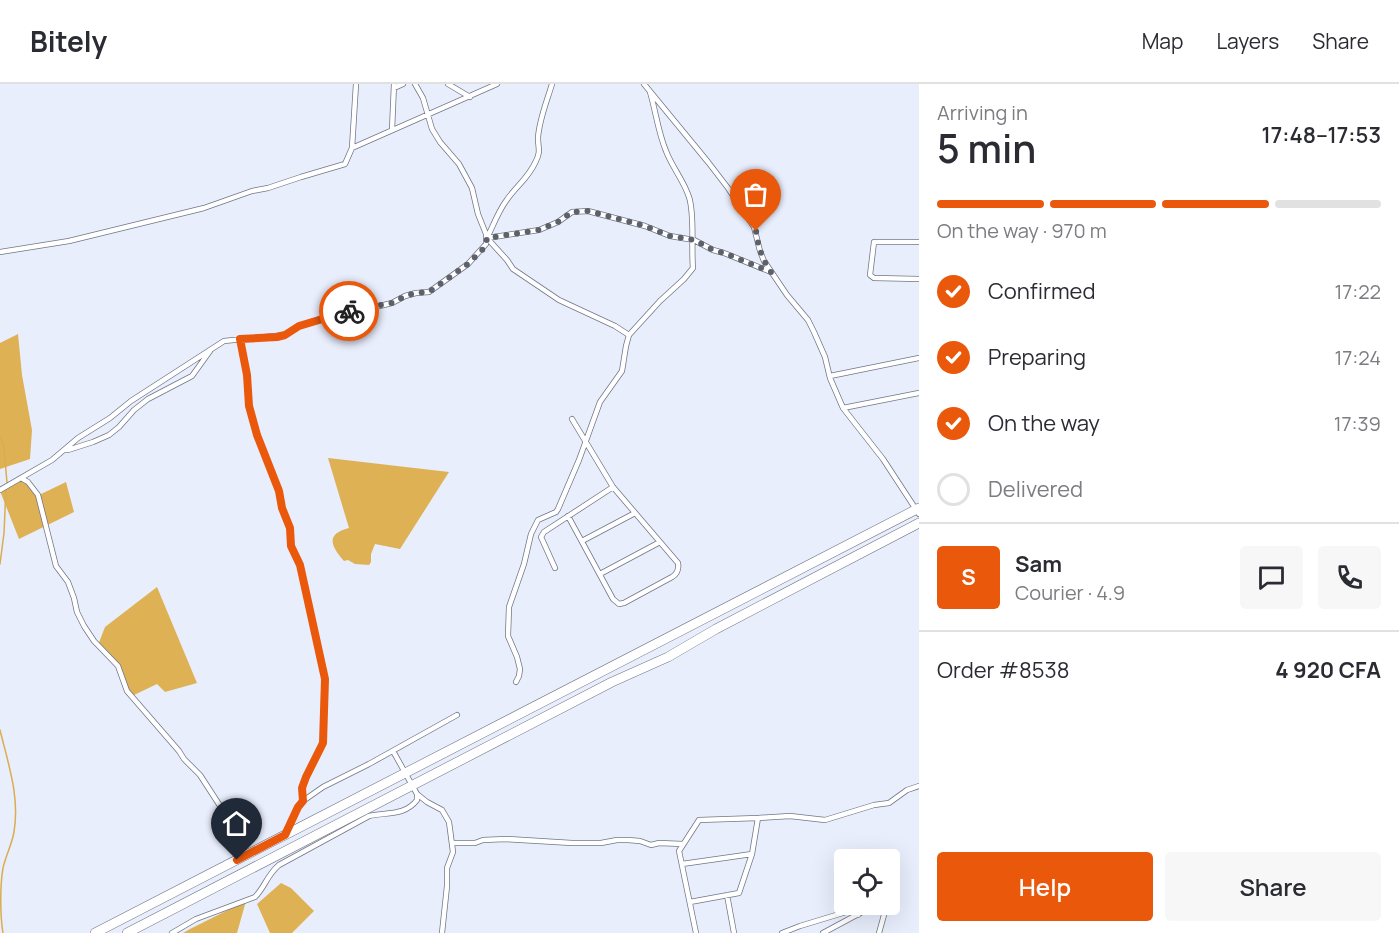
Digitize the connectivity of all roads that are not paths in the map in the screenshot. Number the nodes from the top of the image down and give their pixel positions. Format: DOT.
graph roads {
  1 [pos="356,84"];
  2 [pos="403,84"];
  3 [pos="415,84"];
  4 [pos="448,84"];
  5 [pos="497,84"];
  6 [pos="552,84"];
  7 [pos="644,84"];
  8 [pos="394,86"];
  9 [pos="650,92"];
  10 [pos="470,97"];
  11 [pos="427,115"];
  12 [pos="392,130"];
  13 [pos="352,148"];
  14 [pos="487,238"];
  15 [pos="691,239"];
  16 [pos="919,242"];
  17 [pos="0,252"];
  18 [pos="771,272"];
  19 [pos="919,279"];
  20 [pos="629,335"];
  21 [pos="240,339"];
  22 [pos="212,349"];
  23 [pos="919,358"];
  24 [pos="830,376"];
  25 [pos="919,393"];
  26 [pos="843,408"];
  27 [pos="572,419"];
  28 [pos="586,442"];
  29 [pos="65,450"];
  30 [pos="21,478"];
  31 [pos="613,487"];
  32 [pos="0,490"];
  33 [pos="918,510"];
  34 [pos="635,513"];
  35 [pos="568,516"];
  36 [pos="919,523"];
  37 [pos="582,541"];
  38 [pos="660,542"];
  39 [pos="555,567"];
  40 [pos="600,574"];
  41 [pos="516,682"];
  42 [pos="457,715"];
  43 [pos="393,751"];
  44 [pos="405,772"];
  45 [pos="919,786"];
  46 [pos="414,790"];
  47 [pos="303,801"];
  48 [pos="758,818"];
  49 [pos="285,835"];
  50 [pos="453,843"];
  51 [pos="683,844"];
  52 [pos="752,854"];
  53 [pos="237,860"];
  54 [pos="682,864"];
  55 [pos="727,895"];
  56 [pos="690,902"];
  57 [pos="836,915"];
  58 [pos="858,915"];
  59 [pos="884,915"];
  60 [pos="95,933"];
  61 [pos="126,933"];
  62 [pos="172,933"];
  63 [pos="442,933"];
  64 [pos="696,933"];
  65 [pos="734,933"];
  66 [pos="782,933"];
  67 [pos="823,933"];
  68 [pos="879,933"];
  1 -- 13 [label="street"];
  2 -- 8 [label="street"];
  3 -- 11 [label="street"];
  4 -- 10 [label="street"];
  5 -- 10 [label="street"];
  6 -- 14 [label="street"];
  7 -- 9 [label="street"];
  8 -- 12 [label="street"];
  9 -- 15 [label="street"];
  9 -- 18 [label="street"];
  10 -- 11 [label="street"];
  11 -- 12 [label="street"];
  11 -- 14 [label="street"];
  12 -- 13 [label="street"];
  13 -- 17 [label="street"];
  14 -- 15 [label="street"];
  14 -- 20 [label="street"];
  14 -- 21 [label="street"];
  15 -- 18 [label="street"];
  15 -- 20 [label="street"];
  16 -- 19 [label="street"];
  18 -- 24 [label="street"];
  20 -- 28 [label="street"];
  21 -- 22 [label="street"];
  21 -- 47 [label="street"];
  22 -- 29 [label="street"];
  22 -- 29 [label="street"];
  23 -- 24 [label="street"];
  24 -- 26 [label="street"];
  25 -- 26 [label="street"];
  26 -- 33 [label="street"];
  27 -- 28 [label="street"];
  28 -- 31 [label="street"];
  28 -- 41 [label="street"];
  29 -- 30 [label="street"];
  30 -- 32 [label="street"];
  30 -- 53 [label="street"];
  31 -- 34 [label="street"];
  31 -- 35 [label="street"];
  33 -- 44 [label="highway"];
  34 -- 37 [label="street"];
  34 -- 38 [label="street"];
  35 -- 37 [label="street"];
  35 -- 39 [label="street"];
  36 -- 46 [label="highway"];
  37 -- 40 [label="street"];
  38 -- 40 [label="street"];
  38 -- 40 [label="street"];
  42 -- 43 [label="street"];
  43 -- 44 [label="street"];
  43 -- 47 [label="street"];
  44 -- 46 [label="street"];
  44 -- 49 [label="highway"];
  45 -- 48 [label="street"];
  46 -- 50 [label="street"];
  46 -- 61 [label="highway"];
  46 -- 62 [label="street"];
  47 -- 49 [label="street"];
  48 -- 51 [label="street"];
  48 -- 52 [label="street"];
  49 -- 53 [label="highway"];
  50 -- 51 [label="street"];
  50 -- 63 [label="street"];
  51 -- 54 [label="street"];
  52 -- 54 [label="street"];
  52 -- 55 [label="street"];
  53 -- 60 [label="highway"];
  54 -- 56 [label="street"];
  55 -- 56 [label="street"];
  55 -- 65 [label="street"];
  56 -- 64 [label="street"];
  57 -- 66 [label="street"];
  58 -- 67 [label="street"];
  59 -- 68 [label="street"];
}
